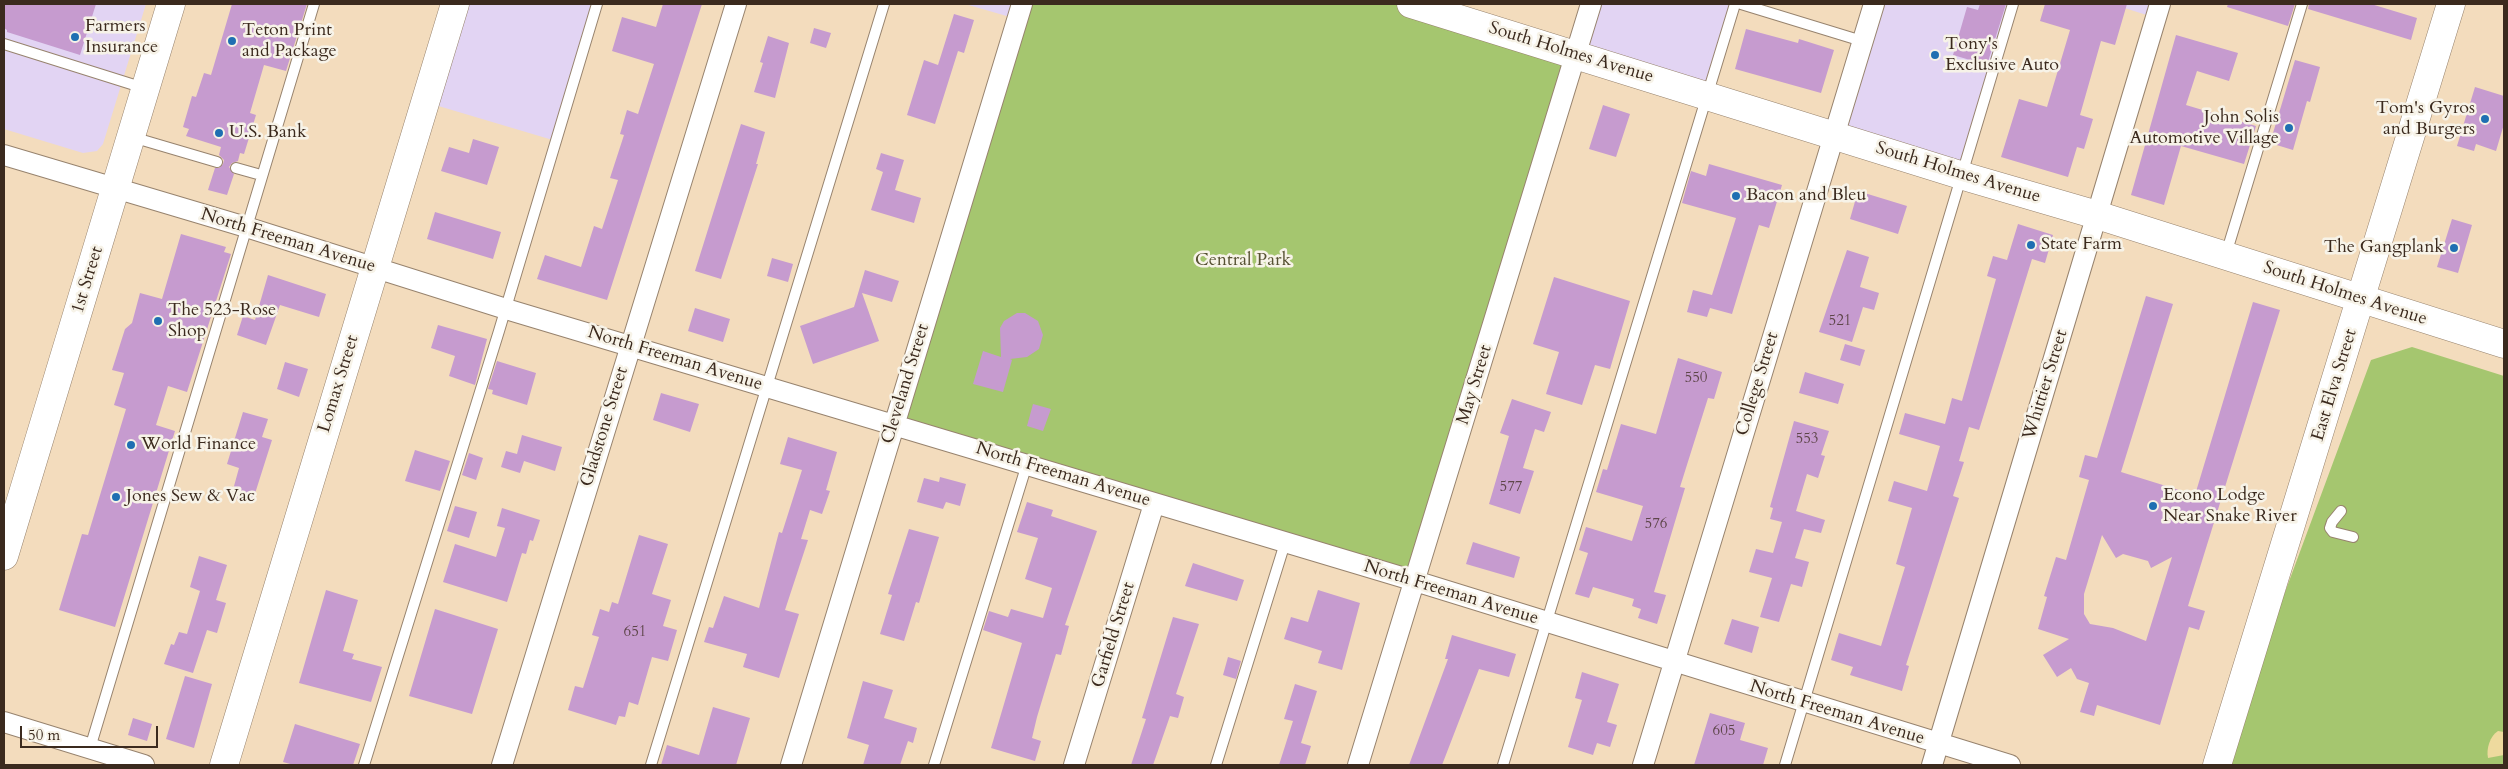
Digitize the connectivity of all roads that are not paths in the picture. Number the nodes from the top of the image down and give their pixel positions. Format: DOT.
graph roads {
  1 [pos="172,4"];
  2 [pos="314,4"];
  3 [pos="455,4"];
  4 [pos="598,4"];
  5 [pos="736,4"];
  6 [pos="884,4"];
  7 [pos="1022,4"];
  8 [pos="1411,4"];
  9 [pos="1591,4"];
  10 [pos="1735,4"];
  11 [pos="1741,4"];
  12 [pos="1874,4"];
  13 [pos="2013,4"];
  14 [pos="2160,4"];
  15 [pos="2302,4"];
  16 [pos="2451,4"];
  17 [pos="1450,9"];
  18 [pos="1862,41"];
  19 [pos="4,44"];
  20 [pos="1576,54"];
  21 [pos="146,88"];
  22 [pos="1707,94"];
  23 [pos="1834,134"];
  24 [pos="131,137"];
  25 [pos="4,155"];
  26 [pos="217,162"];
  27 [pos="236,168"];
  28 [pos="1960,175"];
  29 [pos="261,176"];
  30 [pos="115,189"];
  31 [pos="2097,215"];
  32 [pos="246,227"];
  33 [pos="2225,256"];
  34 [pos="374,267"];
  35 [pos="2362,299"];
  36 [pos="506,309"];
  37 [pos="2504,344"];
  38 [pos="630,346"];
  39 [pos="766,386"];
  40 [pos="894,423"];
  41 [pos="1027,464"];
  42 [pos="1154,504"];
  43 [pos="2341,511"];
  44 [pos="2353,537"];
  45 [pos="1285,543"];
  46 [pos="4,556"];
  47 [pos="1415,581"];
  48 [pos="1547,622"];
  49 [pos="1673,662"];
  50 [pos="1804,703"];
  51 [pos="4,722"];
  52 [pos="1939,744"];
  53 [pos="90,748"];
  54 [pos="144,765"];
  55 [pos="224,765"];
  56 [pos="364,765"];
  57 [pos="502,765"];
  58 [pos="651,765"];
  59 [pos="791,765"];
  60 [pos="934,765"];
  61 [pos="1074,765"];
  62 [pos="1216,765"];
  63 [pos="1358,765"];
  64 [pos="1503,765"];
  65 [pos="1643,765"];
  66 [pos="1785,765"];
  67 [pos="1932,765"];
  68 [pos="2010,765"];
  69 [pos="2217,765"];
  1 -- 21 [label="main road, 1st Street"];
  2 -- 29 [label="lane"];
  3 -- 34 [label="main road, Lomax Street"];
  4 -- 36 [label="lane"];
  5 -- 38 [label="street, Gladstone Street"];
  6 -- 39 [label="lane"];
  7 -- 40 [label="street, Cleveland Street"];
  8 -- 17 [label="main road, South Holmes Avenue"];
  9 -- 20 [label="street, May Street"];
  10 -- 22 [label="lane"];
  11 -- 18 [label="lane"];
  12 -- 18 [label="street, College Street"];
  13 -- 28 [label="lane"];
  14 -- 31 [label="street, Whittier Street"];
  15 -- 33 [label="lane"];
  16 -- 35 [label="main road, East Elva Street"];
  17 -- 20 [label="main road, South Holmes Avenue"];
  18 -- 23 [label="street, College Street"];
  19 -- 21 [label="lane"];
  20 -- 22 [label="main road, South Holmes Avenue"];
  20 -- 47 [label="street, May Street"];
  21 -- 24 [label="main road, 1st Street"];
  22 -- 23 [label="main road, South Holmes Avenue"];
  22 -- 48 [label="lane"];
  23 -- 28 [label="main road, South Holmes Avenue"];
  23 -- 49 [label="street, College Street"];
  24 -- 26 [label="lane"];
  24 -- 30 [label="main road, 1st Street"];
  25 -- 30 [label="street, North Freeman Avenue"];
  27 -- 29 [label="lane"];
  28 -- 31 [label="main road, South Holmes Avenue"];
  28 -- 50 [label="lane"];
  29 -- 32 [label="lane"];
  30 -- 32 [label="street, North Freeman Avenue"];
  30 -- 46 [label="main road, 1st Street"];
  31 -- 33 [label="main road, South Holmes Avenue"];
  31 -- 52 [label="street, Whittier Street"];
  32 -- 34 [label="street, North Freeman Avenue"];
  32 -- 53 [label="lane"];
  33 -- 35 [label="main road, South Holmes Avenue"];
  34 -- 36 [label="street, North Freeman Avenue"];
  34 -- 55 [label="main road, Lomax Street"];
  35 -- 37 [label="main road, South Holmes Avenue"];
  35 -- 69 [label="main road, East Elva Street"];
  36 -- 38 [label="street, North Freeman Avenue"];
  36 -- 56 [label="lane"];
  38 -- 39 [label="street, North Freeman Avenue"];
  38 -- 57 [label="street, Gladstone Street"];
  39 -- 40 [label="street, North Freeman Avenue"];
  39 -- 58 [label="lane"];
  40 -- 41 [label="street, North Freeman Avenue"];
  40 -- 59 [label="street, Cleveland Street"];
  41 -- 42 [label="street, North Freeman Avenue"];
  41 -- 60 [label="lane"];
  42 -- 45 [label="street, North Freeman Avenue"];
  42 -- 61 [label="street, Garfield Street"];
  43 -- 44 [label="lane"];
  45 -- 47 [label="street, North Freeman Avenue"];
  45 -- 62 [label="lane"];
  47 -- 48 [label="street, North Freeman Avenue"];
  47 -- 63 [label="street, May Street"];
  48 -- 49 [label="street, North Freeman Avenue"];
  48 -- 64 [label="lane"];
  49 -- 50 [label="street, North Freeman Avenue"];
  49 -- 65 [label="street, College Street"];
  50 -- 52 [label="street, North Freeman Avenue"];
  50 -- 66 [label="lane"];
  51 -- 53 [label="street"];
  52 -- 67 [label="street, Whittier Street"];
  52 -- 68 [label="street, North Freeman Avenue"];
  53 -- 54 [label="street"];
}
